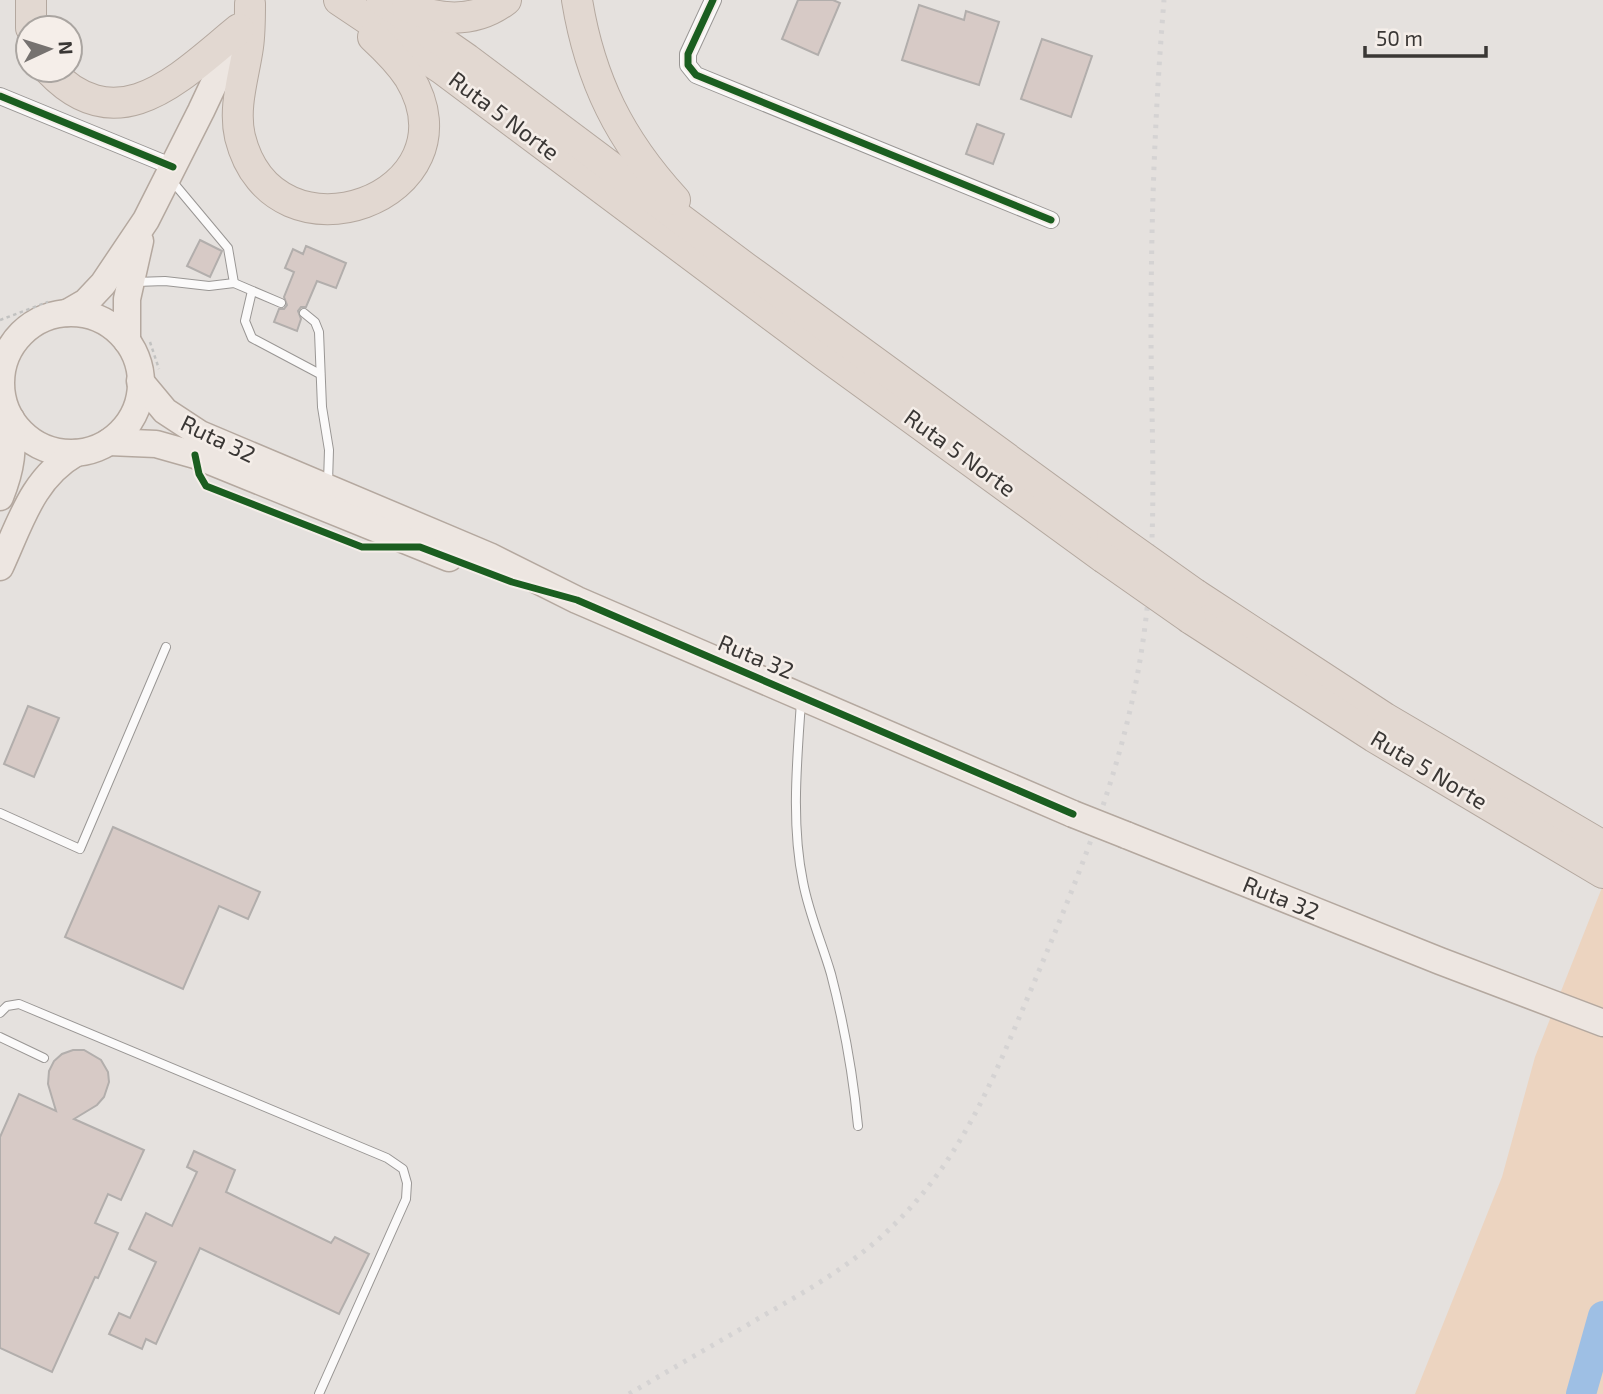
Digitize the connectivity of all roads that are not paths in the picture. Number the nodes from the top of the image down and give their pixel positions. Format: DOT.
graph roads {
  1 [pos="337,0"];
  2 [pos="382,0"];
  3 [pos="391,0"];
  4 [pos="506,0"];
  5 [pos="577,0"];
  6 [pos="713,0"];
  7 [pos="247,11"];
  8 [pos="64,84"];
  9 [pos="0,96"];
  10 [pos="171,172"];
  11 [pos="146,220"];
  12 [pos="1051,220"];
  13 [pos="746,268"];
  14 [pos="130,282"];
  15 [pos="234,283"];
  16 [pos="252,291"];
  17 [pos="281,303"];
  18 [pos="67,313"];
  19 [pos="304,313"];
  20 [pos="35,323"];
  21 [pos="0,327"];
  22 [pos="138,340"];
  23 [pos="320,374"];
  24 [pos="150,379"];
  25 [pos="1,382"];
  26 [pos="11,419"];
  27 [pos="109,442"];
  28 [pos="76,453"];
  29 [pos="3,481"];
  30 [pos="324,497"];
  31 [pos="1108,547"];
  32 [pos="0,567"];
  33 [pos="166,648"];
  34 [pos="802,697"];
  35 [pos="1468,781"];
  36 [pos="0,813"];
  37 [pos="1603,846"];
  38 [pos="1603,873"];
  39 [pos="0,1013"];
  40 [pos="1603,1023"];
  41 [pos="0,1037"];
  42 [pos="44,1058"];
  43 [pos="858,1126"];
  44 [pos="319,1394"];
  1 -- 7 [label="highway"];
  1 -- 31 [label="highway, Ruta 5 Norte"];
  2 -- 13 [label="highway, Ruta 5 Norte"];
  3 -- 4 [label="highway"];
  5 -- 13 [label="highway"];
  6 -- 12 [label="street"];
  7 -- 8 [label="highway"];
  7 -- 10 [label="main road"];
  9 -- 10 [label="street"];
  10 -- 11 [label="main road"];
  10 -- 15 [label="lane"];
  11 -- 14 [label="main road"];
  11 -- 18 [label="main road"];
  13 -- 31 [label="highway, Ruta 5 Norte"];
  14 -- 15 [label="lane"];
  14 -- 22 [label="main road"];
  15 -- 16 [label="lane"];
  16 -- 17 [label="lane"];
  16 -- 23 [label="lane"];
  18 -- 20 [label="main road"];
  18 -- 22 [label="main road"];
  19 -- 23 [label="lane"];
  20 -- 21 [label="main road"];
  20 -- 25 [label="main road"];
  22 -- 24 [label="main road"];
  23 -- 30 [label="lane"];
  24 -- 27 [label="main road"];
  24 -- 30 [label="main road, Ruta 32"];
  25 -- 26 [label="main road"];
  26 -- 28 [label="main road"];
  26 -- 29 [label="main road"];
  27 -- 28 [label="main road"];
  27 -- 30 [label="main road, Ruta 32"];
  28 -- 32 [label="main road"];
  30 -- 34 [label="main road, Ruta 32"];
  31 -- 35 [label="highway, Ruta 5 Norte, bridge"];
  33 -- 36 [label="lane"];
  34 -- 40 [label="main road, Ruta 32, bridge"];
  34 -- 43 [label="lane"];
  35 -- 37 [label="highway, Ruta 5 Norte"];
  35 -- 38 [label="highway, Ruta 5 Norte"];
  39 -- 44 [label="lane"];
  41 -- 42 [label="lane"];
}
